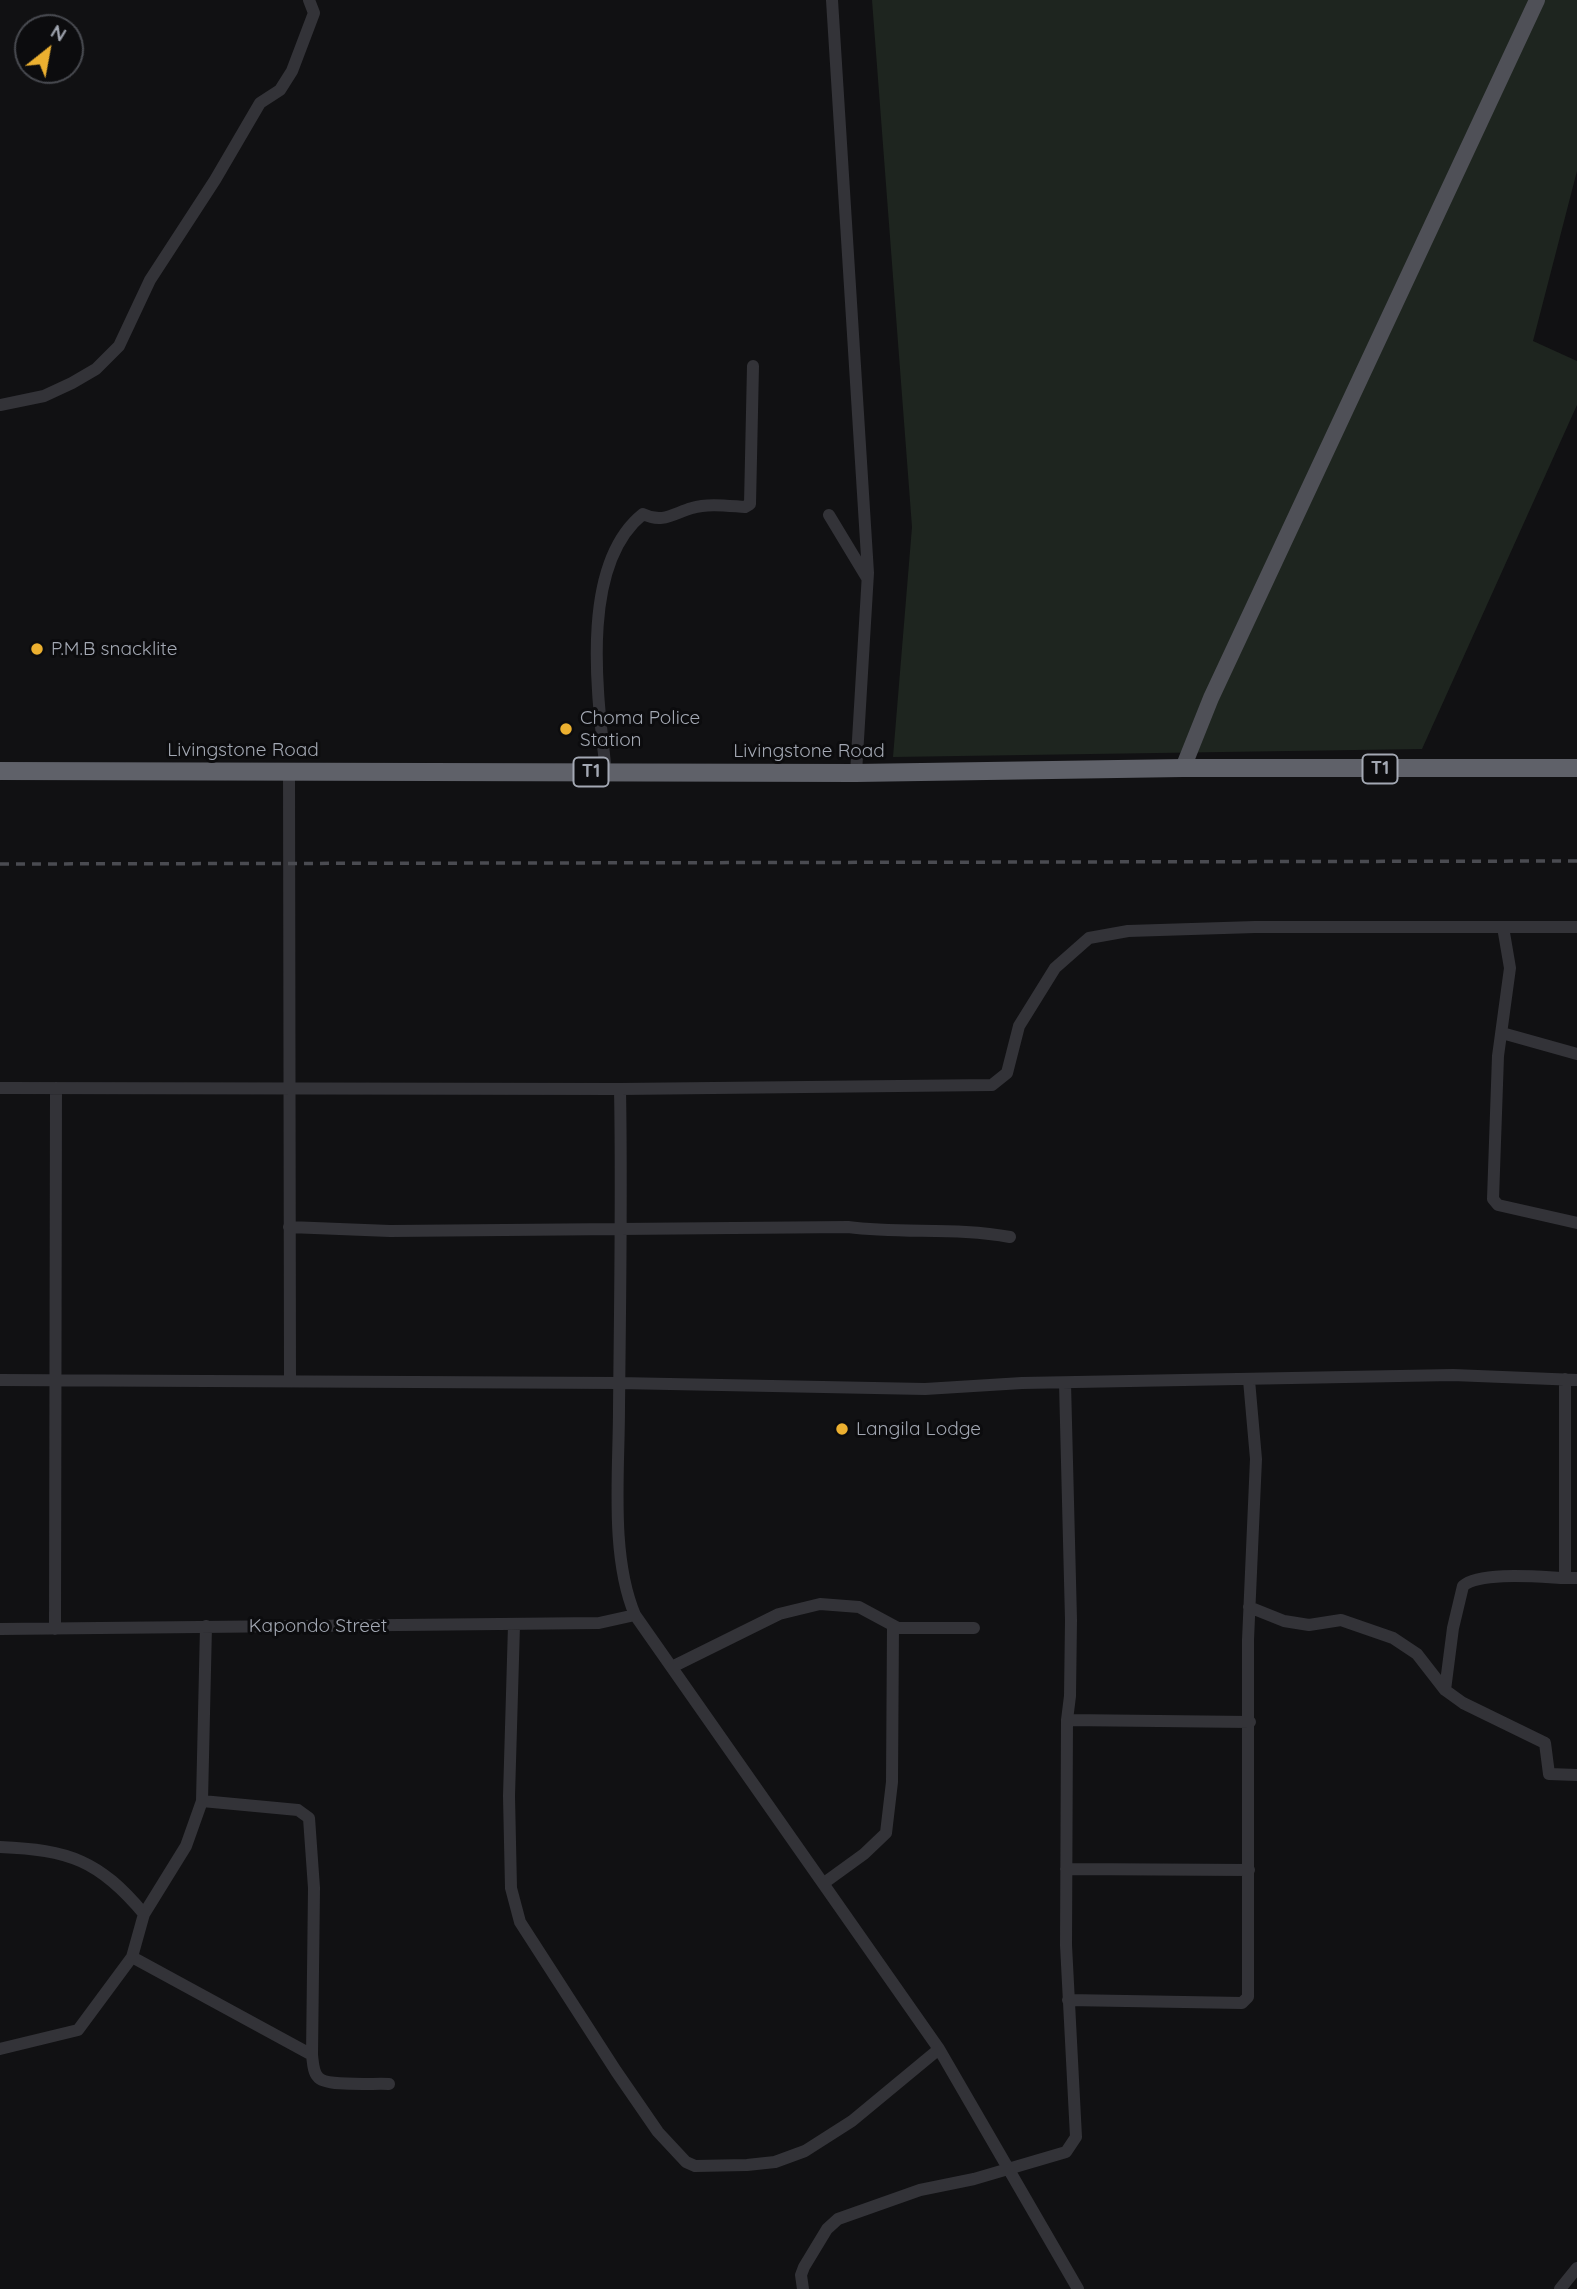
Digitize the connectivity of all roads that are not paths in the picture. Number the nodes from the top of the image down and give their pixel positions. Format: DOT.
graph roads {
  1 [pos="309,0"];
  2 [pos="832,0"];
  3 [pos="1537,0"];
  4 [pos="753,366"];
  5 [pos="0,405"];
  6 [pos="829,514"];
  7 [pos="867,579"];
  8 [pos="1183,768"];
  9 [pos="1577,768"];
  10 [pos="0,771"];
  11 [pos="289,771"];
  12 [pos="606,772"];
  13 [pos="856,773"];
  14 [pos="1503,927"];
  15 [pos="1577,927"];
  16 [pos="1502,1033"];
  17 [pos="1577,1054"];
  18 [pos="0,1088"];
  19 [pos="56,1088"];
  20 [pos="289,1088"];
  21 [pos="620,1089"];
  22 [pos="1577,1223"];
  23 [pos="289,1227"];
  24 [pos="620,1229"];
  25 [pos="1010,1237"];
  26 [pos="0,1380"];
  27 [pos="54,1380"];
  28 [pos="1249,1380"];
  29 [pos="1571,1380"];
  30 [pos="290,1381"];
  31 [pos="619,1382"];
  32 [pos="1065,1383"];
  33 [pos="1571,1578"];
  34 [pos="1249,1607"];
  35 [pos="635,1615"];
  36 [pos="514,1625"];
  37 [pos="206,1626"];
  38 [pos="893,1626"];
  39 [pos="974,1628"];
  40 [pos="0,1629"];
  41 [pos="55,1629"];
  42 [pos="674,1666"];
  43 [pos="1445,1690"];
  44 [pos="1067,1720"];
  45 [pos="1250,1722"];
  46 [pos="1577,1775"];
  47 [pos="202,1801"];
  48 [pos="0,1847"];
  49 [pos="1066,1869"];
  50 [pos="1249,1870"];
  51 [pos="824,1883"];
  52 [pos="144,1914"];
  53 [pos="132,1957"];
  54 [pos="1068,2000"];
  55 [pos="0,2049"];
  56 [pos="939,2049"];
  57 [pos="312,2056"];
  58 [pos="389,2084"];
  59 [pos="1009,2166"];
  60 [pos="1577,2268"];
  61 [pos="803,2289"];
  62 [pos="1078,2289"];
  63 [pos="1560,2289"];
  1 -- 5 [label="street"];
  2 -- 7 [label="street"];
  3 -- 8 [label="main road"];
  4 -- 12 [label="street"];
  6 -- 7 [label="street"];
  7 -- 13 [label="street"];
  8 -- 9 [label="highway, Livingstone Road / T1"];
  8 -- 13 [label="highway, Livingstone Road / T1"];
  10 -- 11 [label="highway, Livingstone Road / T1"];
  11 -- 12 [label="highway, Livingstone Road / T1"];
  11 -- 20 [label="street"];
  12 -- 13 [label="highway, Livingstone Road / T1"];
  14 -- 15 [label="street"];
  14 -- 16 [label="street"];
  14 -- 21 [label="street"];
  16 -- 17 [label="street"];
  16 -- 22 [label="street"];
  18 -- 19 [label="street"];
  19 -- 20 [label="street"];
  19 -- 27 [label="street"];
  20 -- 21 [label="street"];
  20 -- 23 [label="street"];
  21 -- 24 [label="street"];
  23 -- 24 [label="street"];
  23 -- 30 [label="street"];
  24 -- 25 [label="street"];
  24 -- 31 [label="street"];
  26 -- 27 [label="street"];
  27 -- 30 [label="street"];
  27 -- 41 [label="street"];
  28 -- 29 [label="street"];
  28 -- 32 [label="street"];
  28 -- 34 [label="street"];
  29 -- 33 [label="street"];
  30 -- 31 [label="street"];
  31 -- 32 [label="street"];
  31 -- 35 [label="street"];
  32 -- 44 [label="street"];
  33 -- 43 [label="street"];
  34 -- 43 [label="street"];
  34 -- 45 [label="street"];
  35 -- 36 [label="street, Kapondo Street"];
  35 -- 42 [label="street"];
  36 -- 37 [label="street, Kapondo Street"];
  36 -- 56 [label="street"];
  37 -- 41 [label="street, Kapondo Street"];
  37 -- 47 [label="street"];
  38 -- 39 [label="street"];
  38 -- 42 [label="street"];
  38 -- 51 [label="street"];
  40 -- 41 [label="street, Kapondo Street"];
  42 -- 51 [label="street"];
  43 -- 46 [label="street"];
  44 -- 45 [label="street"];
  44 -- 49 [label="street"];
  45 -- 50 [label="street"];
  47 -- 52 [label="street"];
  47 -- 57 [label="street"];
  48 -- 52 [label="street"];
  49 -- 50 [label="street"];
  49 -- 54 [label="street"];
  50 -- 54 [label="street"];
  51 -- 56 [label="street"];
  52 -- 53 [label="street"];
  53 -- 55 [label="street"];
  53 -- 57 [label="street"];
  54 -- 59 [label="street"];
  56 -- 59 [label="street"];
  57 -- 58 [label="street"];
  59 -- 61 [label="street"];
  59 -- 62 [label="street"];
  60 -- 63 [label="street"];
}
